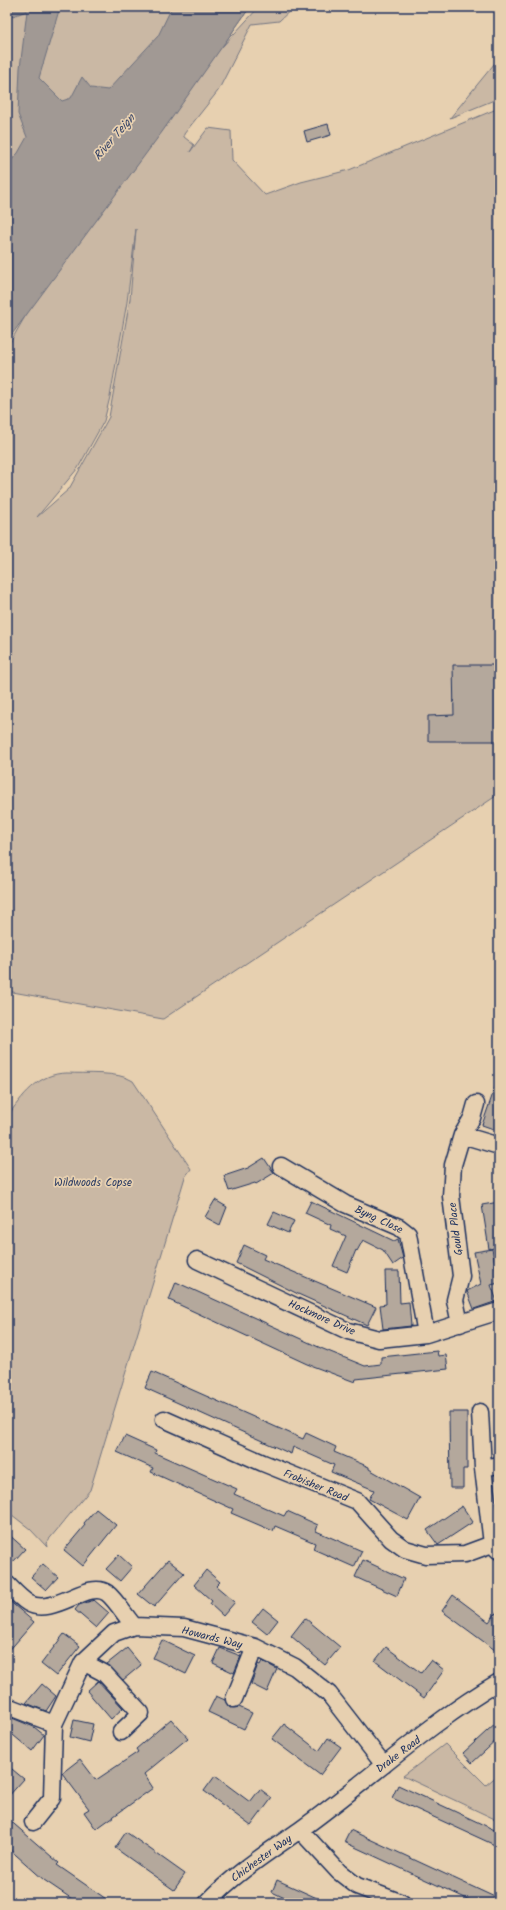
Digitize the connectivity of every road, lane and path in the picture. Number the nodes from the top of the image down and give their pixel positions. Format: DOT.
graph roads {
  1 [pos="476,1104"];
  2 [pos="462,1135"];
  3 [pos="499,1146"];
  4 [pos="281,1166"];
  5 [pos="197,1260"];
  6 [pos="499,1311"];
  7 [pos="460,1324"];
  8 [pos="426,1334"];
  9 [pos="480,1412"];
  10 [pos="164,1419"];
  11 [pos="499,1465"];
  12 [pos="483,1468"];
  13 [pos="496,1548"];
  14 [pos="7,1584"];
  15 [pos="134,1626"];
  16 [pos="255,1647"];
  17 [pos="82,1662"];
  18 [pos="499,1682"];
  19 [pos="234,1699"];
  20 [pos="7,1706"];
  21 [pos="54,1724"];
  22 [pos="120,1732"];
  23 [pos="384,1765"];
  24 [pos="33,1822"];
  25 [pos="300,1830"];
  26 [pos="207,1903"];
  27 [pos="402,1903"];
  1 -- 2 [label="street, Gould Place"];
  2 -- 3 [label="street"];
  2 -- 7 [label="street, Gould Place"];
  4 -- 8 [label="street, Byng Close"];
  5 -- 8 [label="street, Hockmore Drive"];
  6 -- 7 [label="street, Hockmore Drive"];
  7 -- 8 [label="street, Hockmore Drive"];
  9 -- 12 [label="street"];
  10 -- 13 [label="street, Frobisher Road"];
  11 -- 12 [label="street"];
  12 -- 13 [label="street"];
  14 -- 15 [label="street"];
  15 -- 16 [label="street, Howards Way"];
  15 -- 17 [label="street, Howards Way"];
  16 -- 19 [label="street, Howards Way"];
  16 -- 23 [label="street, Howards Way"];
  17 -- 21 [label="street, Howards Way"];
  17 -- 22 [label="street"];
  18 -- 23 [label="street, Drake Road"];
  20 -- 21 [label="street"];
  21 -- 24 [label="street, Howards Way"];
  23 -- 25 [label="street, Drake Road"];
  25 -- 26 [label="street, Chichester Way"];
  25 -- 27 [label="street"];
}
